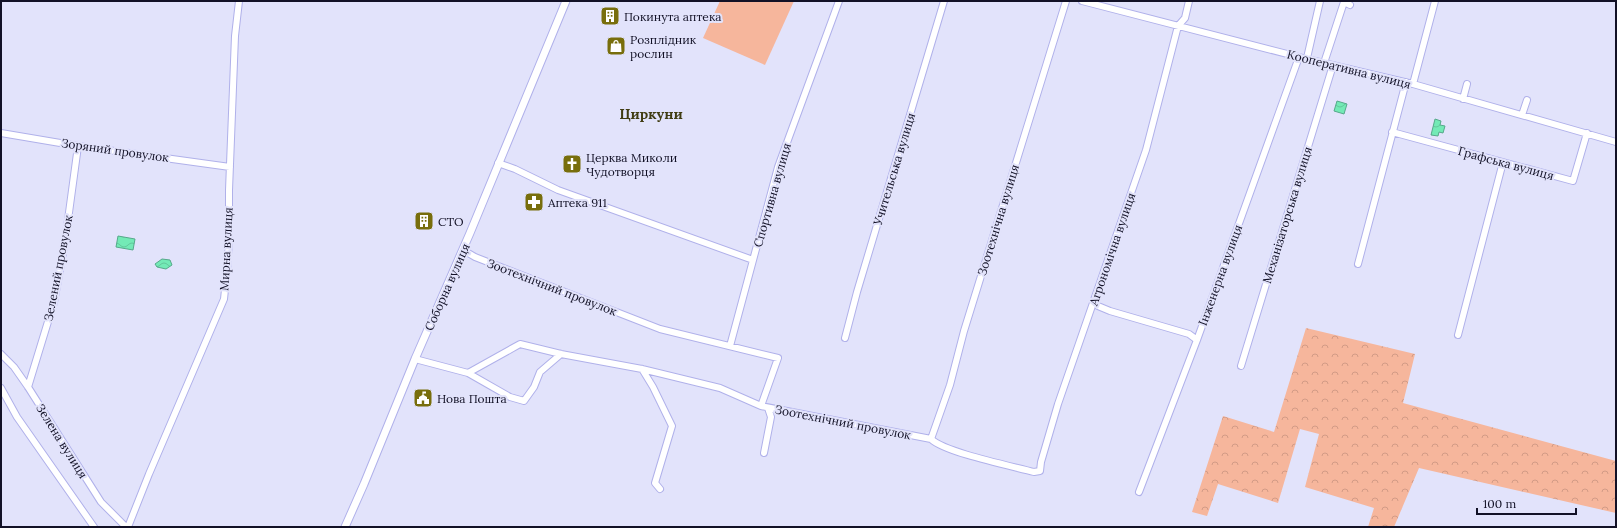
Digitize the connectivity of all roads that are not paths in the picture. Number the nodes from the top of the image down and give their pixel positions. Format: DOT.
graph roads {
  1 [pos="239,1"];
  2 [pos="566,1"];
  3 [pos="839,1"];
  4 [pos="944,1"];
  5 [pos="1066,1"];
  6 [pos="1082,1"];
  7 [pos="1189,1"];
  8 [pos="1320,1"];
  9 [pos="1435,1"];
  10 [pos="1350,4"];
  11 [pos="1178,26"];
  12 [pos="1299,57"];
  13 [pos="1307,58"];
  14 [pos="1324,63"];
  15 [pos="1333,65"];
  16 [pos="1406,82"];
  17 [pos="1413,84"];
  18 [pos="1467,84"];
  19 [pos="1463,99"];
  20 [pos="1527,100"];
  21 [pos="1522,115"];
  22 [pos="1,132"];
  23 [pos="1392,132"];
  24 [pos="1587,133"];
  25 [pos="1616,142"];
  26 [pos="78,146"];
  27 [pos="1503,162"];
  28 [pos="498,163"];
  29 [pos="230,167"];
  30 [pos="463,250"];
  31 [pos="753,260"];
  32 [pos="1358,264"];
  33 [pos="1094,301"];
  34 [pos="1458,335"];
  35 [pos="845,338"];
  36 [pos="1197,340"];
  37 [pos="730,346"];
  38 [pos="1,354"];
  39 [pos="561,354"];
  40 [pos="415,359"];
  41 [pos="1241,366"];
  42 [pos="642,369"];
  43 [pos="468,373"];
  44 [pos="28,387"];
  45 [pos="1,388"];
  46 [pos="761,406"];
  47 [pos="768,408"];
  48 [pos="931,439"];
  49 [pos="764,453"];
  50 [pos="1040,471"];
  51 [pos="660,490"];
  52 [pos="1139,492"];
  53 [pos="94,527"];
  54 [pos="127,527"];
  55 [pos="345,527"];
  1 -- 29 [label="street, Мирна вулиця"];
  2 -- 28 [label="street, Соборна вулиця"];
  3 -- 31 [label="street, Спортивна вулиця"];
  4 -- 35 [label="street, Учительська вулиця"];
  5 -- 48 [label="street, Зоотехнічна вулиця"];
  6 -- 11 [label="street, Кооперативна вулиця"];
  7 -- 11 [label="street, Агрономічна вулиця"];
  8 -- 13 [label="street"];
  9 -- 17 [label="street"];
  10 -- 14 [label="street"];
  11 -- 12 [label="street, Кооперативна вулиця"];
  11 -- 33 [label="street, Агрономічна вулиця"];
  12 -- 13 [label="street, Кооперативна вулиця"];
  12 -- 36 [label="street, Інженерна вулиця"];
  13 -- 14 [label="street, Кооперативна вулиця"];
  14 -- 15 [label="street, Кооперативна вулиця"];
  15 -- 16 [label="street, Кооперативна вулиця"];
  15 -- 41 [label="street, Механізаторська вулиця"];
  16 -- 17 [label="street, Кооперативна вулиця"];
  16 -- 23 [label="street"];
  17 -- 19 [label="street, Кооперативна вулиця"];
  18 -- 19 [label="street"];
  19 -- 21 [label="street, Кооперативна вулиця"];
  20 -- 21 [label="street"];
  21 -- 24 [label="street, Кооперативна вулиця"];
  22 -- 26 [label="street, Зоряний провулок"];
  23 -- 27 [label="street, Графська вулиця"];
  23 -- 32 [label="street"];
  24 -- 25 [label="street, Кооперативна вулиця"];
  24 -- 27 [label="street, Графська вулиця"];
  26 -- 29 [label="street, Зоряний провулок"];
  26 -- 44 [label="street, Зелений провулок"];
  27 -- 34 [label="street"];
  28 -- 30 [label="street, Соборна вулиця"];
  28 -- 31 [label="street"];
  29 -- 54 [label="street, Мирна вулиця"];
  30 -- 37 [label="street, Зоотехнічний провулок"];
  30 -- 40 [label="street, Соборна вулиця"];
  31 -- 37 [label="street, Спортивна вулиця"];
  33 -- 36 [label="street"];
  33 -- 50 [label="street, Агрономічна вулиця"];
  36 -- 52 [label="street, Інженерна вулиця"];
  37 -- 46 [label="street, Зоотехнічний провулок"];
  38 -- 44 [label="street, Зелена вулиця"];
  39 -- 42 [label="street"];
  39 -- 43 [label="street"];
  39 -- 43 [label="street"];
  40 -- 43 [label="street"];
  40 -- 55 [label="street, Соборна вулиця"];
  42 -- 46 [label="street"];
  42 -- 51 [label="street"];
  44 -- 54 [label="street, Зелена вулиця"];
  45 -- 53 [label="street, Зелена вулиця"];
  46 -- 47 [label="street, Зоотехнічний провулок"];
  47 -- 48 [label="street, Зоотехнічний провулок"];
  47 -- 49 [label="street"];
  48 -- 50 [label="street, Зоотехнічний провулок"];
}
